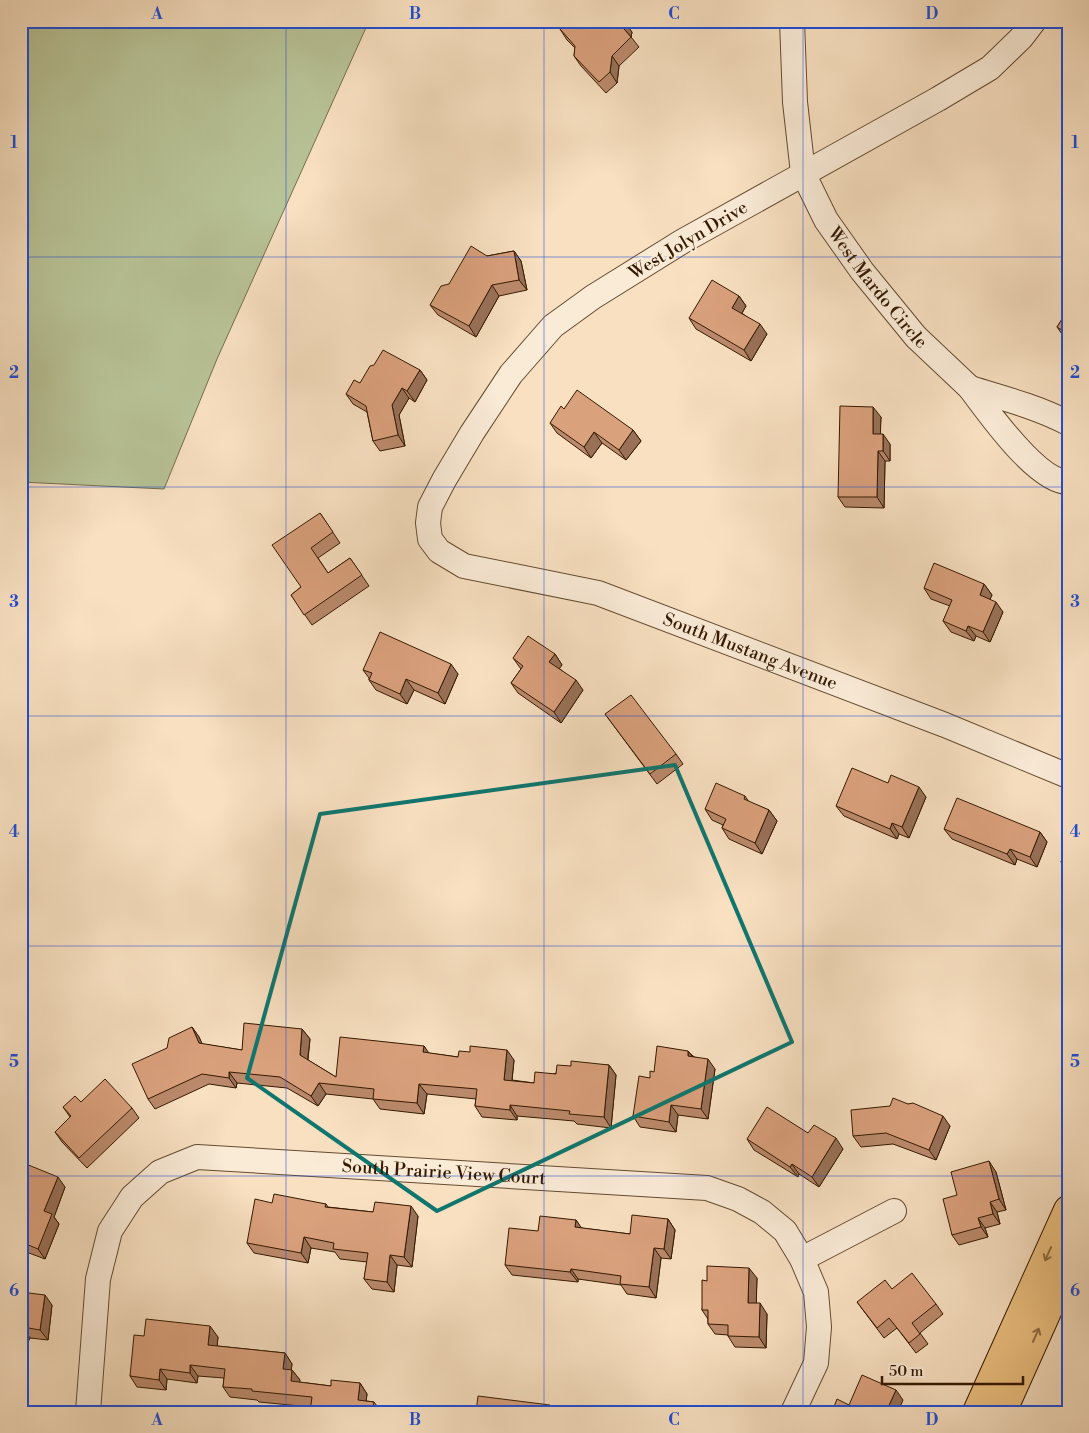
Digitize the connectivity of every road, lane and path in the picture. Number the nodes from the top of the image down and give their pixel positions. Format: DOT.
graph roads {
  1 [pos="792,21"];
  2 [pos="1034,21"];
  3 [pos="803,173"];
  4 [pos="970,388"];
  5 [pos="1068,422"];
  6 [pos="1068,482"];
  7 [pos="430,539"];
  8 [pos="1068,776"];
  9 [pos="1068,1210"];
  10 [pos="894,1211"];
  11 [pos="802,1259"];
  12 [pos="1068,1264"];
  13 [pos="88,1412"];
  14 [pos="793,1412"];
  15 [pos="977,1412"];
  16 [pos="1002,1412"];
  1 -- 3 [label="street, West Mardo Circle"];
  2 -- 3 [label="street, West Jolyn Drive"];
  3 -- 4 [label="street, West Mardo Circle"];
  3 -- 7 [label="street, West Jolyn Drive"];
  4 -- 5 [label="street, West Mardo Circle"];
  4 -- 6 [label="street, West Mardo Circle"];
  7 -- 8 [label="street, South Mustang Avenue"];
  9 -- 15 [label="main road, one-way"];
  10 -- 11 [label="street"];
  11 -- 13 [label="street, South Prairie View Court"];
  11 -- 14 [label="street, South Prairie View Court"];
  16 -- 12 [label="main road, one-way"];
}
